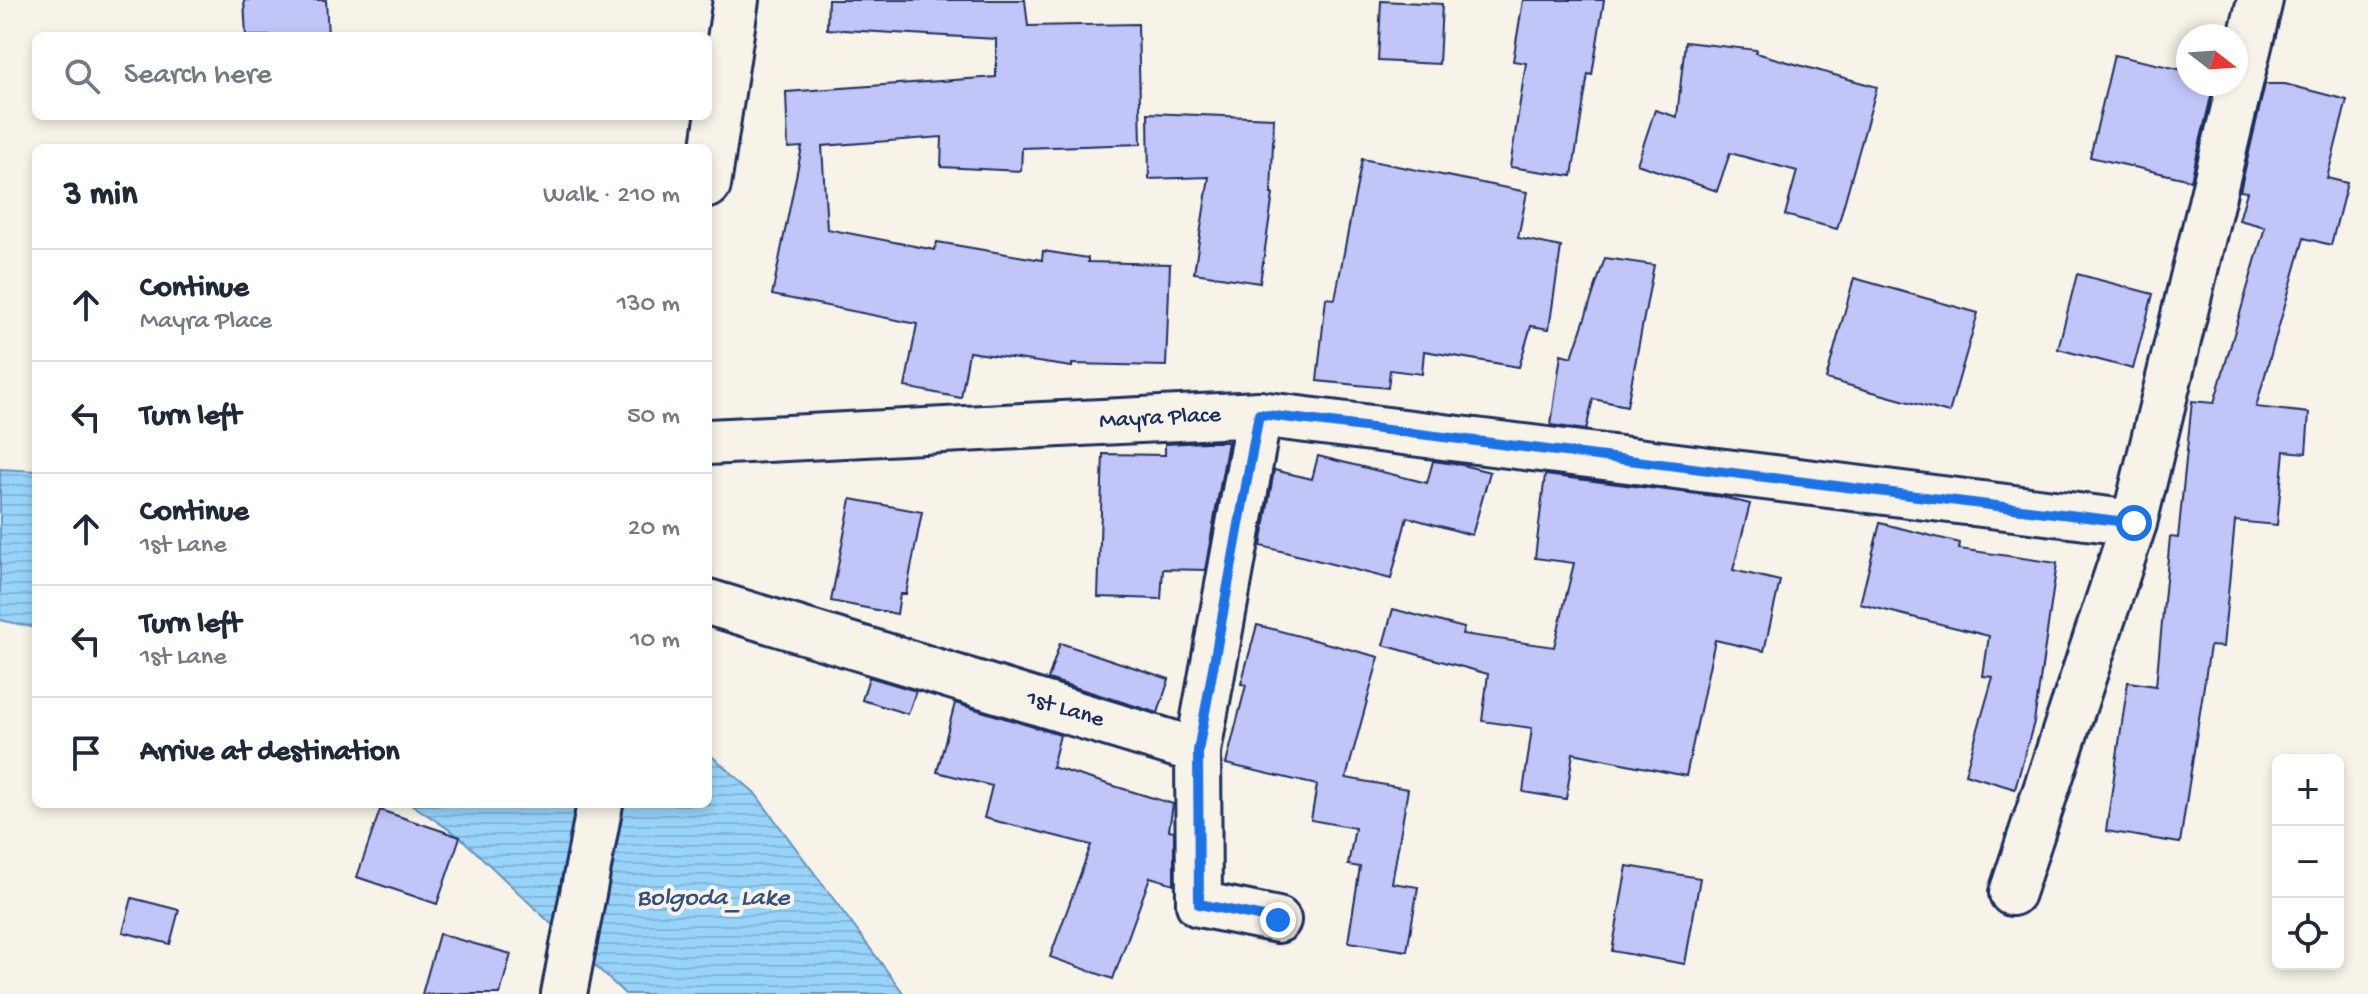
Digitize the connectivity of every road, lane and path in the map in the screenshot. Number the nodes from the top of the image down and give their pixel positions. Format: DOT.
graph roads {
  1 [pos="736,0"];
  2 [pos="2260,0"];
  3 [pos="712,159"];
  4 [pos="1259,414"];
  5 [pos="712,442"];
  6 [pos="2134,523"];
  7 [pos="712,603"];
  8 [pos="1198,751"];
  9 [pos="599,808"];
  10 [pos="2012,893"];
  11 [pos="1278,920"];
  12 [pos="564,994"];
  1 -- 3 [label="street"];
  2 -- 6 [label="street"];
  4 -- 5 [label="street, Mayra Place"];
  4 -- 6 [label="street, Mayra Place"];
  4 -- 8 [label="street"];
  6 -- 10 [label="street"];
  7 -- 8 [label="street, 1st Lane"];
  8 -- 11 [label="street"];
  9 -- 12 [label="street"];
}
